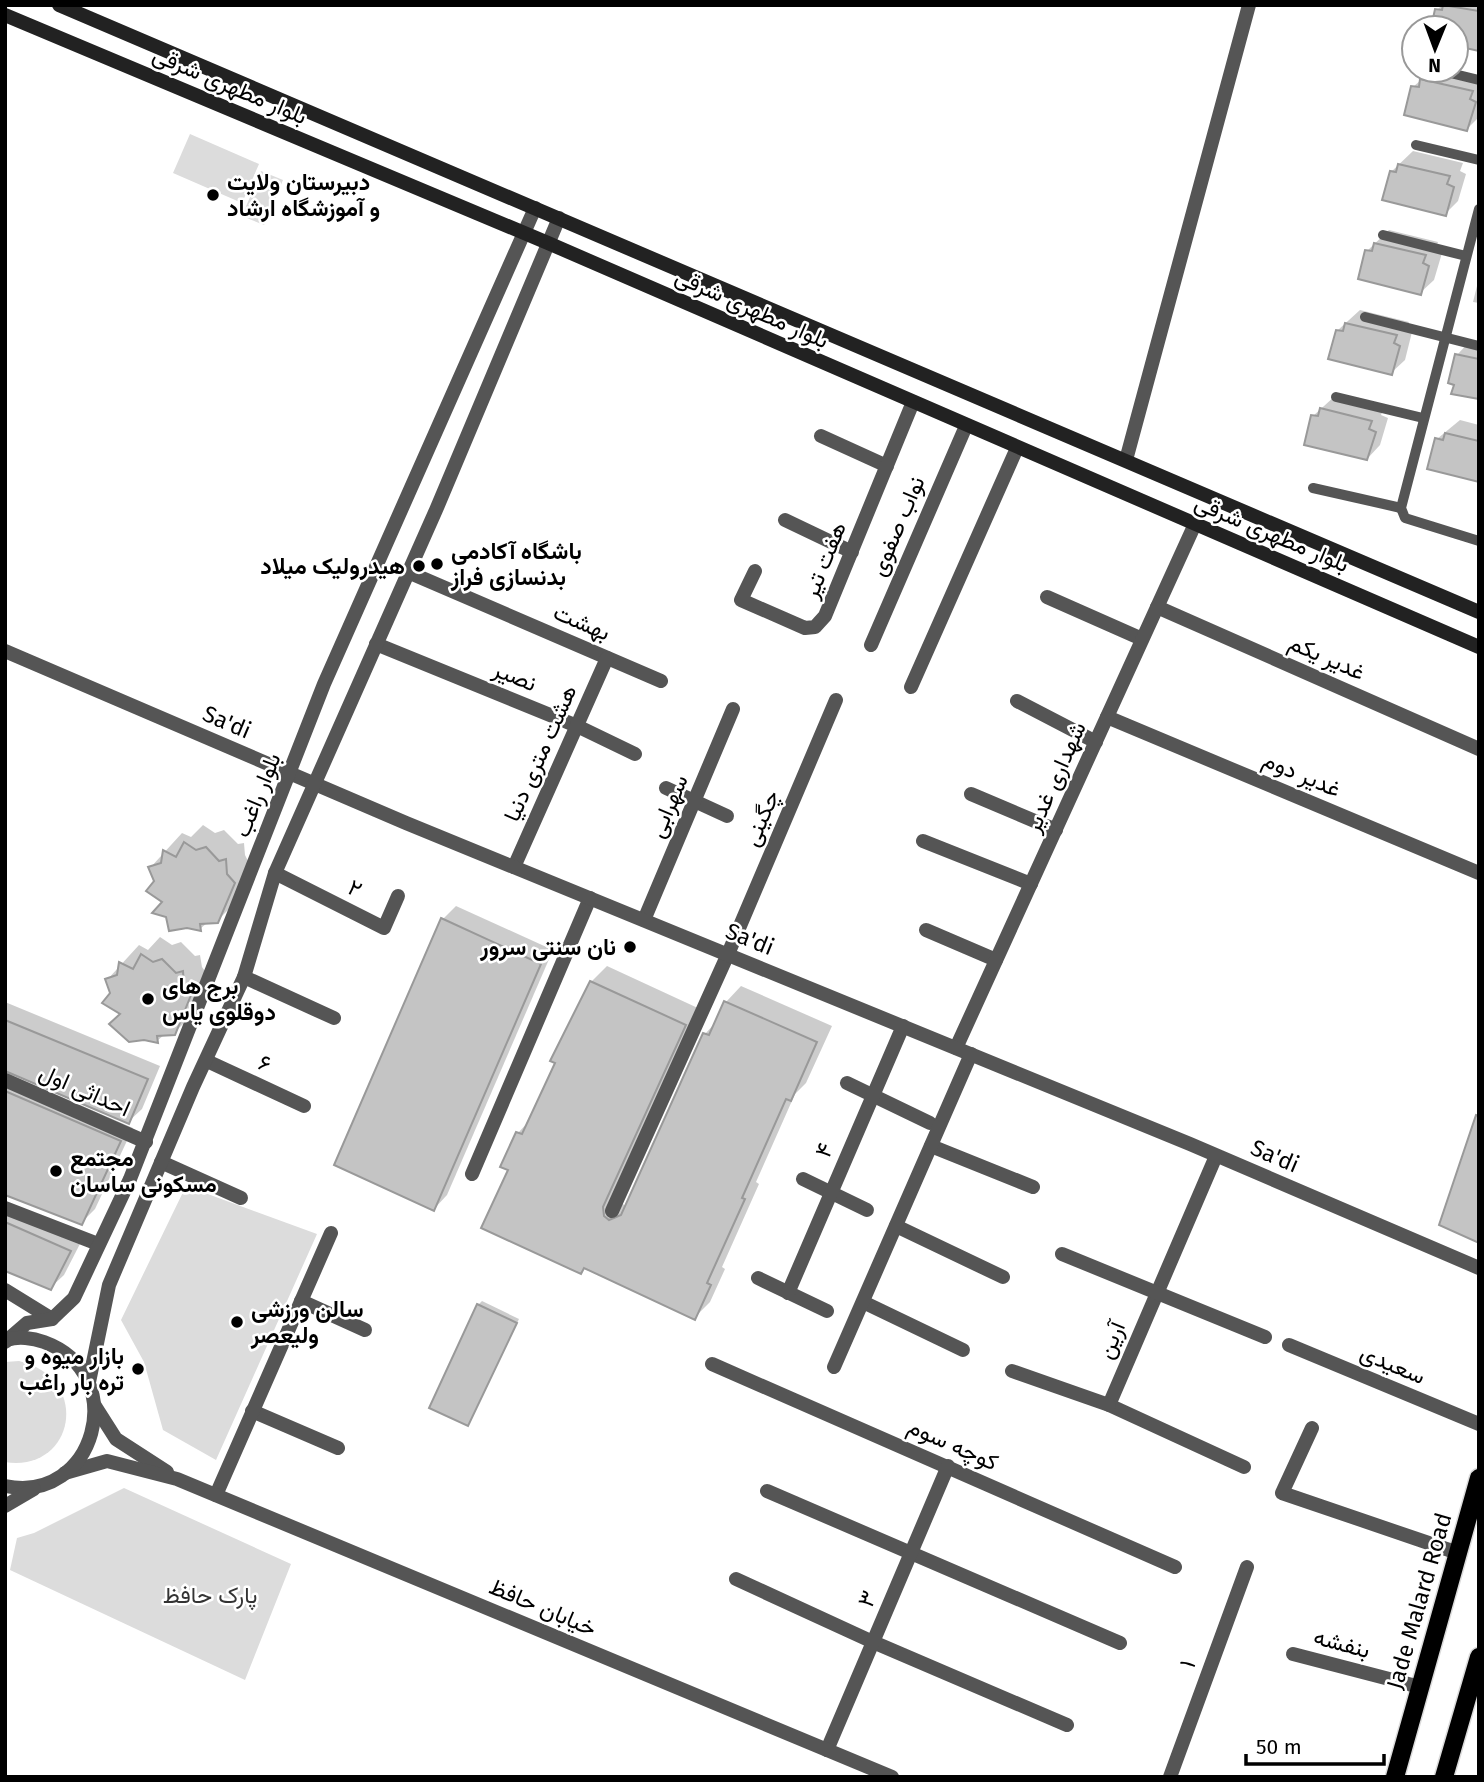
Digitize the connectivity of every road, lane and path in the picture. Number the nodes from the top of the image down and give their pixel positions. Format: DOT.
graph roads {
  1 [pos="59,5"];
  2 [pos="1250,5"];
  3 [pos="5,15"];
  4 [pos="1416,145"];
  5 [pos="1479,160"];
  6 [pos="535,208"];
  7 [pos="1479,209"];
  8 [pos="559,218"];
  9 [pos="524,234"];
  10 [pos="1383,235"];
  11 [pos="548,243"];
  12 [pos="1466,256"];
  13 [pos="1365,317"];
  14 [pos="1445,336"];
  15 [pos="1479,346"];
  16 [pos="1336,397"];
  17 [pos="913,402"];
  18 [pos="1423,418"];
  19 [pos="966,426"];
  20 [pos="821,436"];
  21 [pos="1017,448"];
  22 [pos="1126,460"];
  23 [pos="887,467"];
  24 [pos="1313,488"];
  25 [pos="1401,508"];
  26 [pos="785,520"];
  27 [pos="1195,524"];
  28 [pos="1479,541"];
  29 [pos="852,552"];
  30 [pos="755,571"];
  31 [pos="408,572"];
  32 [pos="1047,597"];
  33 [pos="1157,607"];
  34 [pos="1479,612"];
  35 [pos="1143,639"];
  36 [pos="376,644"];
  37 [pos="871,645"];
  38 [pos="1479,647"];
  39 [pos="5,651"];
  40 [pos="607,658"];
  41 [pos="660,681"];
  42 [pos="912,687"];
  43 [pos="836,700"];
  44 [pos="1017,701"];
  45 [pos="733,709"];
  46 [pos="1107,717"];
  47 [pos="576,726"];
  48 [pos="1096,743"];
  49 [pos="1479,748"];
  50 [pos="635,754"];
  51 [pos="290,774"];
  52 [pos="314,784"];
  53 [pos="666,788"];
  54 [pos="971,794"];
  55 [pos="694,802"];
  56 [pos="727,816"];
  57 [pos="1056,830"];
  58 [pos="922,841"];
  59 [pos="514,867"];
  60 [pos="275,873"];
  61 [pos="1479,873"];
  62 [pos="1031,884"];
  63 [pos="398,896"];
  64 [pos="590,898"];
  65 [pos="644,920"];
  66 [pos="926,930"];
  67 [pos="729,954"];
  68 [pos="996,960"];
  69 [pos="244,977"];
  70 [pos="334,1018"];
  71 [pos="903,1026"];
  72 [pos="956,1048"];
  73 [pos="971,1054"];
  74 [pos="207,1061"];
  75 [pos="5,1080"];
  76 [pos="847,1083"];
  77 [pos="873,1096"];
  78 [pos="304,1106"];
  79 [pos="930,1123"];
  80 [pos="146,1142"];
  81 [pos="931,1146"];
  82 [pos="1216,1156"];
  83 [pos="161,1161"];
  84 [pos="472,1174"];
  85 [pos="803,1178"];
  86 [pos="1032,1187"];
  87 [pos="831,1192"];
  88 [pos="241,1198"];
  89 [pos="5,1208"];
  90 [pos="867,1210"];
  91 [pos="612,1211"];
  92 [pos="896,1226"];
  93 [pos="331,1233"];
  94 [pos="98,1244"];
  95 [pos="1062,1254"];
  96 [pos="1479,1268"];
  97 [pos="1003,1277"];
  98 [pos="758,1278"];
  99 [pos="5,1290"];
  100 [pos="788,1293"];
  101 [pos="1156,1293"];
  102 [pos="301,1301"];
  103 [pos="863,1302"];
  104 [pos="827,1311"];
  105 [pos="52,1319"];
  106 [pos="365,1330"];
  107 [pos="1265,1337"];
  108 [pos="5,1342"];
  109 [pos="1289,1345"];
  110 [pos="963,1350"];
  111 [pos="712,1364"];
  112 [pos="834,1367"];
  113 [pos="1012,1371"];
  114 [pos="89,1382"];
  115 [pos="1110,1405"];
  116 [pos="95,1406"];
  117 [pos="253,1411"];
  118 [pos="1479,1424"];
  119 [pos="1312,1428"];
  120 [pos="338,1448"];
  121 [pos="948,1466"];
  122 [pos="1244,1467"];
  123 [pos="65,1474"];
  124 [pos="1479,1478"];
  125 [pos="177,1479"];
  126 [pos="5,1486"];
  127 [pos="40,1486"];
  128 [pos="767,1491"];
  129 [pos="216,1495"];
  130 [pos="5,1506"];
  131 [pos="912,1551"];
  132 [pos="1458,1553"];
  133 [pos="1175,1567"];
  134 [pos="1247,1567"];
  135 [pos="736,1579"];
  136 [pos="873,1642"];
  137 [pos="1121,1643"];
  138 [pos="1293,1654"];
  139 [pos="1479,1657"];
  140 [pos="1420,1687"];
  141 [pos="1067,1725"];
  142 [pos="827,1750"];
  143 [pos="892,1777"];
  144 [pos="1170,1777"];
  145 [pos="1395,1777"];
  146 [pos="1444,1777"];
  1 -- 6 [label="main road, بلوار مطهری شرقی"];
  2 -- 22 [label="street"];
  3 -- 9 [label="main road, بلوار مطهری شرقی"];
  4 -- 5 [label="lane"];
  6 -- 8 [label="main road, بلوار مطهری شرقی"];
  6 -- 9 [label="street, بلوار راغب"];
  7 -- 12 [label="lane"];
  8 -- 11 [label="street, بلوار راغب"];
  8 -- 22 [label="main road, بلوار مطهری شرقی"];
  9 -- 11 [label="main road, بلوار مطهری شرقی"];
  9 -- 51 [label="street, بلوار راغب"];
  10 -- 12 [label="lane"];
  11 -- 17 [label="main road, بلوار مطهری شرقی"];
  11 -- 31 [label="street, بلوار راغب"];
  12 -- 14 [label="lane"];
  13 -- 14 [label="lane"];
  14 -- 15 [label="lane"];
  14 -- 18 [label="lane"];
  16 -- 18 [label="lane"];
  17 -- 19 [label="main road, بلوار مطهری شرقی"];
  17 -- 23 [label="street, هفت تیر"];
  18 -- 25 [label="lane"];
  19 -- 21 [label="main road, بلوار مطهری شرقی"];
  19 -- 37 [label="street, نواب صفوی"];
  20 -- 23 [label="street"];
  21 -- 27 [label="main road, بلوار مطهری شرقی"];
  21 -- 42 [label="street"];
  22 -- 34 [label="main road, بلوار مطهری شرقی"];
  23 -- 29 [label="street, هفت تیر"];
  24 -- 25 [label="lane"];
  25 -- 28 [label="lane"];
  26 -- 29 [label="street"];
  27 -- 33 [label="street, شهداری غدیر"];
  27 -- 38 [label="main road, بلوار مطهری شرقی"];
  29 -- 30 [label="street, هفت تیر"];
  31 -- 36 [label="street, بلوار راغب"];
  31 -- 40 [label="street, بهشت"];
  32 -- 35 [label="street"];
  33 -- 35 [label="street, شهداری غدیر"];
  33 -- 49 [label="street, غدیر یکم"];
  35 -- 46 [label="street, شهداری غدیر"];
  36 -- 47 [label="street, نصیر"];
  36 -- 52 [label="street, بلوار راغب"];
  39 -- 51 [label="street, Sa'di"];
  40 -- 41 [label="street, بهشت"];
  40 -- 47 [label="street, هشت متری دنیا"];
  43 -- 67 [label="street, چگینی"];
  44 -- 48 [label="street"];
  45 -- 55 [label="street, سهرابی"];
  46 -- 48 [label="street, شهداری غدیر"];
  46 -- 61 [label="street, غدیر دوم"];
  47 -- 50 [label="street, نصیر"];
  47 -- 59 [label="street, هشت متری دنیا"];
  48 -- 57 [label="street, شهداری غدیر"];
  51 -- 52 [label="street, Sa'di"];
  51 -- 80 [label="street, بلوار راغب"];
  52 -- 59 [label="street, Sa'di"];
  52 -- 60 [label="street, بلوار راغب"];
  53 -- 55 [label="street"];
  54 -- 57 [label="street"];
  55 -- 56 [label="street"];
  55 -- 65 [label="street, سهرابی"];
  57 -- 62 [label="street, شهداری غدیر"];
  58 -- 62 [label="street"];
  59 -- 64 [label="street, Sa'di"];
  60 -- 63 [label="street, ۲"];
  60 -- 69 [label="street, بلوار راغب"];
  62 -- 68 [label="street, شهداری غدیر"];
  64 -- 65 [label="street, Sa'di"];
  64 -- 84 [label="street"];
  65 -- 67 [label="street, Sa'di"];
  66 -- 68 [label="street"];
  67 -- 71 [label="street, Sa'di"];
  67 -- 91 [label="street, چگینی"];
  68 -- 72 [label="street, شهداری غدیر"];
  69 -- 70 [label="street"];
  69 -- 74 [label="street, بلوار راغب"];
  71 -- 72 [label="street, Sa'di"];
  71 -- 77 [label="street, ۴"];
  72 -- 73 [label="street, Sa'di"];
  73 -- 81 [label="street"];
  73 -- 82 [label="street, Sa'di"];
  74 -- 78 [label="street, ۶"];
  74 -- 83 [label="street, بلوار راغب"];
  75 -- 80 [label="street, احداثی اول"];
  76 -- 77 [label="street"];
  77 -- 79 [label="street"];
  77 -- 87 [label="street, ۴"];
  80 -- 94 [label="street, بلوار راغب"];
  81 -- 86 [label="street"];
  81 -- 92 [label="street"];
  82 -- 96 [label="street, Sa'di"];
  82 -- 101 [label="street, آرین"];
  83 -- 88 [label="street"];
  83 -- 114 [label="street, بلوار راغب"];
  85 -- 87 [label="street"];
  87 -- 90 [label="street"];
  87 -- 100 [label="street, ۴"];
  89 -- 94 [label="street"];
  92 -- 97 [label="street"];
  92 -- 103 [label="street"];
  93 -- 102 [label="street"];
  94 -- 105 [label="street, بلوار راغب"];
  95 -- 101 [label="street"];
  98 -- 100 [label="street"];
  99 -- 105 [label="street"];
  100 -- 104 [label="street"];
  101 -- 107 [label="street"];
  101 -- 115 [label="street, آرین"];
  102 -- 106 [label="street"];
  102 -- 117 [label="street"];
  103 -- 110 [label="street"];
  103 -- 112 [label="street"];
  105 -- 108 [label="street, بلوار راغب"];
  108 -- 114 [label="street"];
  109 -- 118 [label="street, سعیدی"];
  111 -- 121 [label="street, کوچه سوم"];
  113 -- 115 [label="street"];
  114 -- 116 [label="street"];
  115 -- 122 [label="street"];
  116 -- 123 [label="street"];
  116 -- 125 [label="street, خیابان حافظ"];
  117 -- 120 [label="street"];
  117 -- 129 [label="street"];
  119 -- 132 [label="street"];
  121 -- 131 [label="street, ۳"];
  121 -- 133 [label="street, کوچه سوم"];
  123 -- 125 [label="street, خیابان حافظ"];
  123 -- 127 [label="street, خیابان حافظ"];
  124 -- 132 [label="main road, Jade Malard Road"];
  125 -- 129 [label="street, خیابان حافظ"];
  126 -- 127 [label="street"];
  127 -- 130 [label="street, خیابان حافظ"];
  128 -- 131 [label="street"];
  129 -- 142 [label="street, خیابان حافظ"];
  131 -- 136 [label="street, ۳"];
  131 -- 137 [label="street"];
  132 -- 140 [label="main road, Jade Malard Road"];
  134 -- 144 [label="street, ۱"];
  135 -- 136 [label="street"];
  136 -- 141 [label="street"];
  136 -- 142 [label="street, ۳"];
  138 -- 140 [label="street, بنفشه"];
  139 -- 146 [label="main road"];
  140 -- 145 [label="main road, Jade Malard Road"];
  142 -- 143 [label="street, خیابان حافظ"];
}
